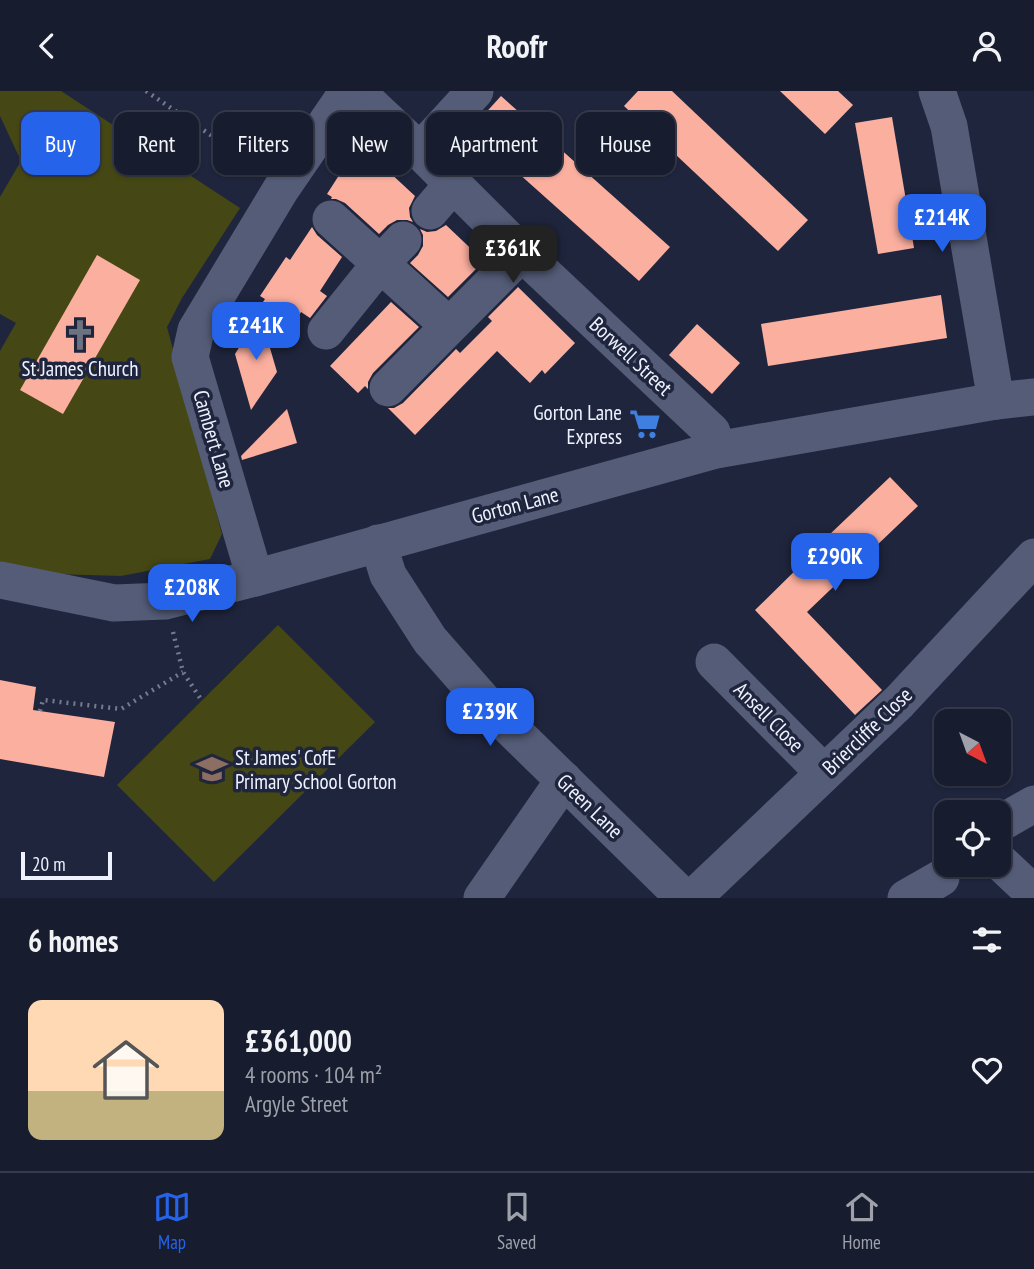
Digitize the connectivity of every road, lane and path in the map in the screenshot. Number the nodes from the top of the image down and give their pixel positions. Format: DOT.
graph roads {
  1 [pos="146,91"];
  2 [pos="348,91"];
  3 [pos="356,91"];
  4 [pos="475,91"];
  5 [pos="937,91"];
  6 [pos="420,151"];
  7 [pos="281,188"];
  8 [pos="331,219"];
  9 [pos="392,252"];
  10 [pos="522,253"];
  11 [pos="449,326"];
  12 [pos="326,331"];
  13 [pos="388,388"];
  14 [pos="1034,397"];
  15 [pos="996,401"];
  16 [pos="716,450"];
  17 [pos="378,543"];
  18 [pos="1034,557"];
  19 [pos="255,578"];
  20 [pos="0,580"];
  21 [pos="173,632"];
  22 [pos="715,662"];
  23 [pos="183,671"];
  24 [pos="202,701"];
  25 [pos="40,711"];
  26 [pos="824,773"];
  27 [pos="564,781"];
  28 [pos="1034,804"];
  29 [pos="1011,817"];
  30 [pos="1011,872"];
  31 [pos="941,878"];
  32 [pos="1034,894"];
  33 [pos="482,898"];
  34 [pos="684,898"];
  35 [pos="693,898"];
  36 [pos="906,898"];
  1 -- 7 [label="path"];
  2 -- 7 [label="street, Cambert Lane"];
  3 -- 6 [label="street, Borwell Street"];
  4 -- 6 [label="street"];
  5 -- 15 [label="street"];
  6 -- 10 [label="street, Borwell Street"];
  7 -- 19 [label="street, Cambert Lane"];
  8 -- 9 [label="street"];
  9 -- 11 [label="street"];
  9 -- 12 [label="street"];
  10 -- 11 [label="street"];
  10 -- 16 [label="street, Borwell Street"];
  11 -- 13 [label="street"];
  14 -- 15 [label="street, Gorton Lane"];
  15 -- 16 [label="street, Gorton Lane"];
  16 -- 17 [label="street, Gorton Lane"];
  17 -- 19 [label="street, Gorton Lane"];
  17 -- 27 [label="street, Green Lane"];
  18 -- 26 [label="street, Briercliffe Close"];
  19 -- 20 [label="street, Gorton Lane"];
  21 -- 23 [label="path"];
  22 -- 26 [label="street, Ansell Close"];
  23 -- 24 [label="path"];
  23 -- 25 [label="path"];
  26 -- 35 [label="street, Briercliffe Close"];
  27 -- 33 [label="street"];
  27 -- 34 [label="street, Green Lane"];
  28 -- 29 [label="street"];
  30 -- 32 [label="street"];
  31 -- 36 [label="street"];
}
